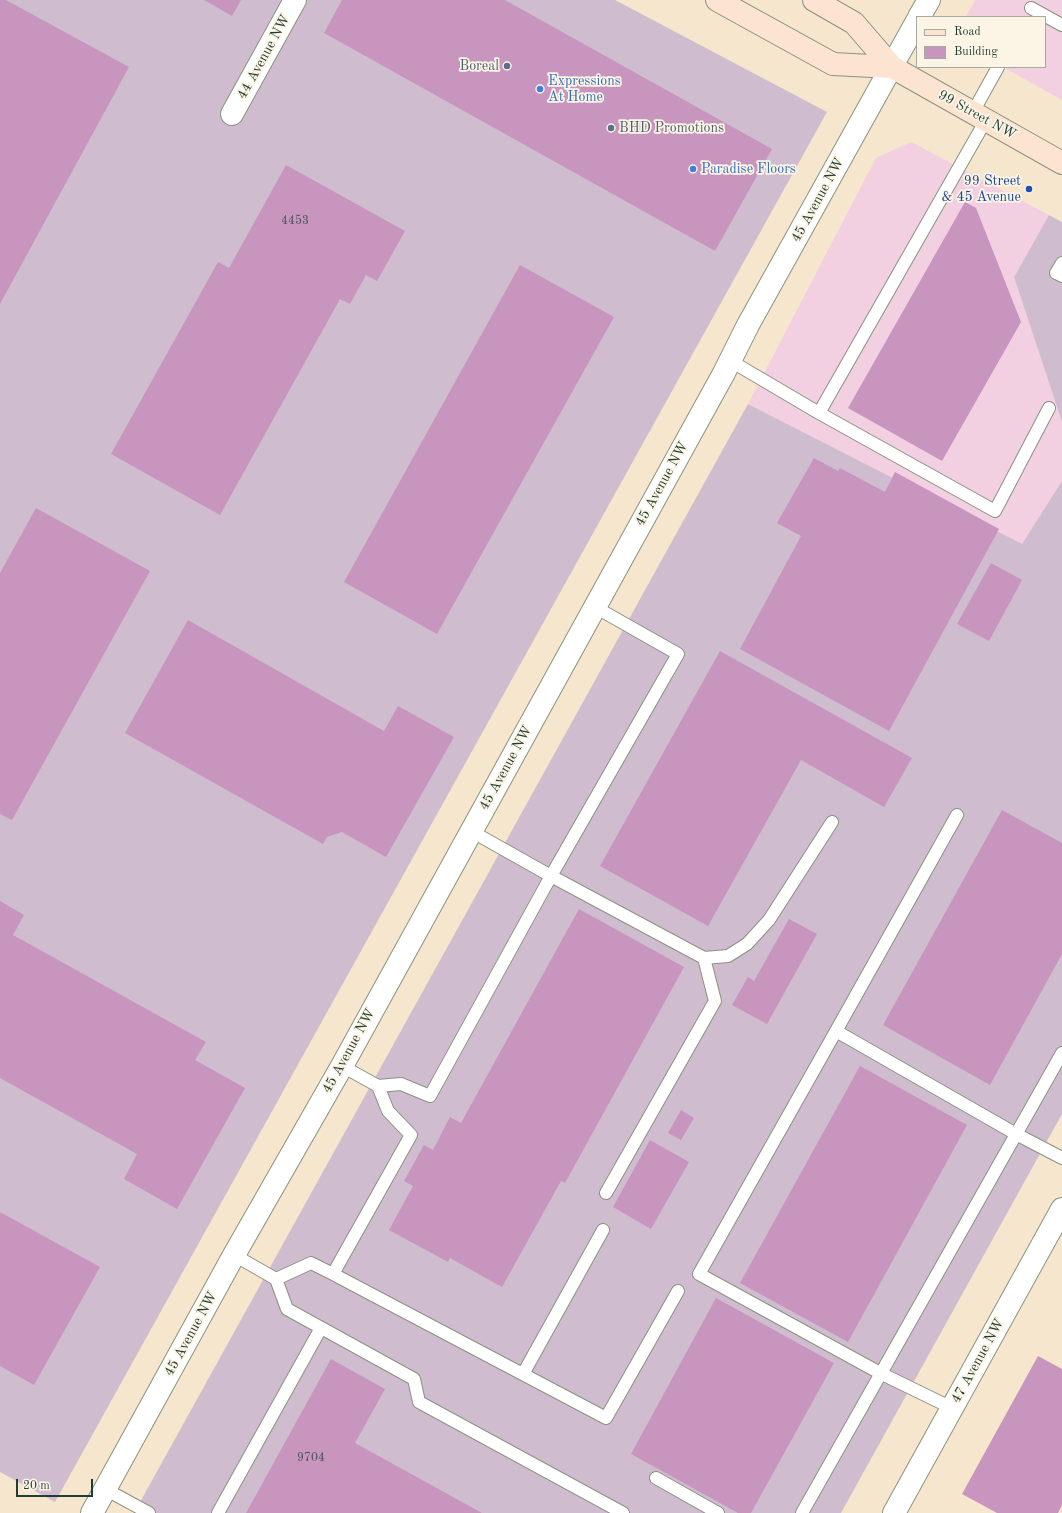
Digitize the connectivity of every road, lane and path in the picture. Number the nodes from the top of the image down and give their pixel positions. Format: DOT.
graph roads {
  1 [pos="295,0"];
  2 [pos="717,0"];
  3 [pos="814,0"];
  4 [pos="929,0"];
  5 [pos="1030,8"];
  6 [pos="920,16"];
  7 [pos="1045,16"];
  8 [pos="1046,16"];
  9 [pos="916,23"];
  10 [pos="1062,25"];
  11 [pos="892,67"];
  12 [pos="998,68"];
  13 [pos="232,114"];
  14 [pos="979,116"];
  15 [pos="1062,163"];
  16 [pos="1062,263"];
  17 [pos="1062,276"];
  18 [pos="729,360"];
  19 [pos="1049,408"];
  20 [pos="819,413"];
  21 [pos="595,607"];
  22 [pos="957,815"];
  23 [pos="832,822"];
  24 [pos="470,831"];
  25 [pos="551,876"];
  26 [pos="704,958"];
  27 [pos="836,1032"];
  28 [pos="1062,1053"];
  29 [pos="342,1066"];
  30 [pos="378,1086"];
  31 [pos="1016,1134"];
  32 [pos="1062,1158"];
  33 [pos="606,1193"];
  34 [pos="1062,1209"];
  35 [pos="603,1230"];
  36 [pos="234,1255"];
  37 [pos="333,1274"];
  38 [pos="276,1279"];
  39 [pos="678,1291"];
  40 [pos="321,1328"];
  41 [pos="880,1373"];
  42 [pos="523,1374"];
  43 [pos="952,1408"];
  44 [pos="656,1478"];
  45 [pos="105,1489"];
  46 [pos="92,1513"];
  47 [pos="149,1513"];
  48 [pos="218,1513"];
  49 [pos="623,1513"];
  50 [pos="718,1513"];
  51 [pos="802,1513"];
  52 [pos="894,1513"];
  1 -- 13 [label="street, 44 Avenue NW"];
  2 -- 11 [label="main road, 99 Street NW"];
  3 -- 11 [label="main road, 99 Street NW"];
  4 -- 6 [label="street"];
  5 -- 7 [label="lane"];
  8 -- 10 [label="lane"];
  9 -- 11 [label="street, 45 Avenue NW"];
  11 -- 14 [label="main road, 99 Street NW"];
  11 -- 18 [label="street, 45 Avenue NW"];
  12 -- 14 [label="lane"];
  14 -- 15 [label="main road, 99 Street NW"];
  14 -- 20 [label="lane"];
  16 -- 17 [label="lane"];
  18 -- 20 [label="lane"];
  18 -- 21 [label="street, 45 Avenue NW"];
  19 -- 20 [label="lane"];
  21 -- 24 [label="street, 45 Avenue NW"];
  21 -- 25 [label="lane"];
  22 -- 27 [label="lane"];
  23 -- 26 [label="lane"];
  24 -- 25 [label="lane"];
  24 -- 29 [label="street, 45 Avenue NW"];
  25 -- 26 [label="lane"];
  25 -- 30 [label="lane"];
  26 -- 33 [label="lane"];
  27 -- 31 [label="lane"];
  27 -- 41 [label="lane"];
  28 -- 31 [label="lane"];
  29 -- 30 [label="lane"];
  29 -- 36 [label="street, 45 Avenue NW"];
  30 -- 37 [label="lane"];
  31 -- 32 [label="lane"];
  31 -- 41 [label="lane"];
  34 -- 43 [label="street, 47 Avenue NW"];
  35 -- 42 [label="lane"];
  36 -- 38 [label="lane"];
  36 -- 45 [label="street, 45 Avenue NW"];
  37 -- 38 [label="lane"];
  37 -- 42 [label="lane"];
  38 -- 40 [label="lane"];
  39 -- 42 [label="lane"];
  40 -- 48 [label="lane"];
  40 -- 49 [label="lane"];
  41 -- 43 [label="lane"];
  41 -- 51 [label="lane"];
  43 -- 52 [label="street, 47 Avenue NW"];
  44 -- 50 [label="lane"];
  45 -- 46 [label="street, 45 Avenue NW"];
  45 -- 47 [label="lane"];
}
